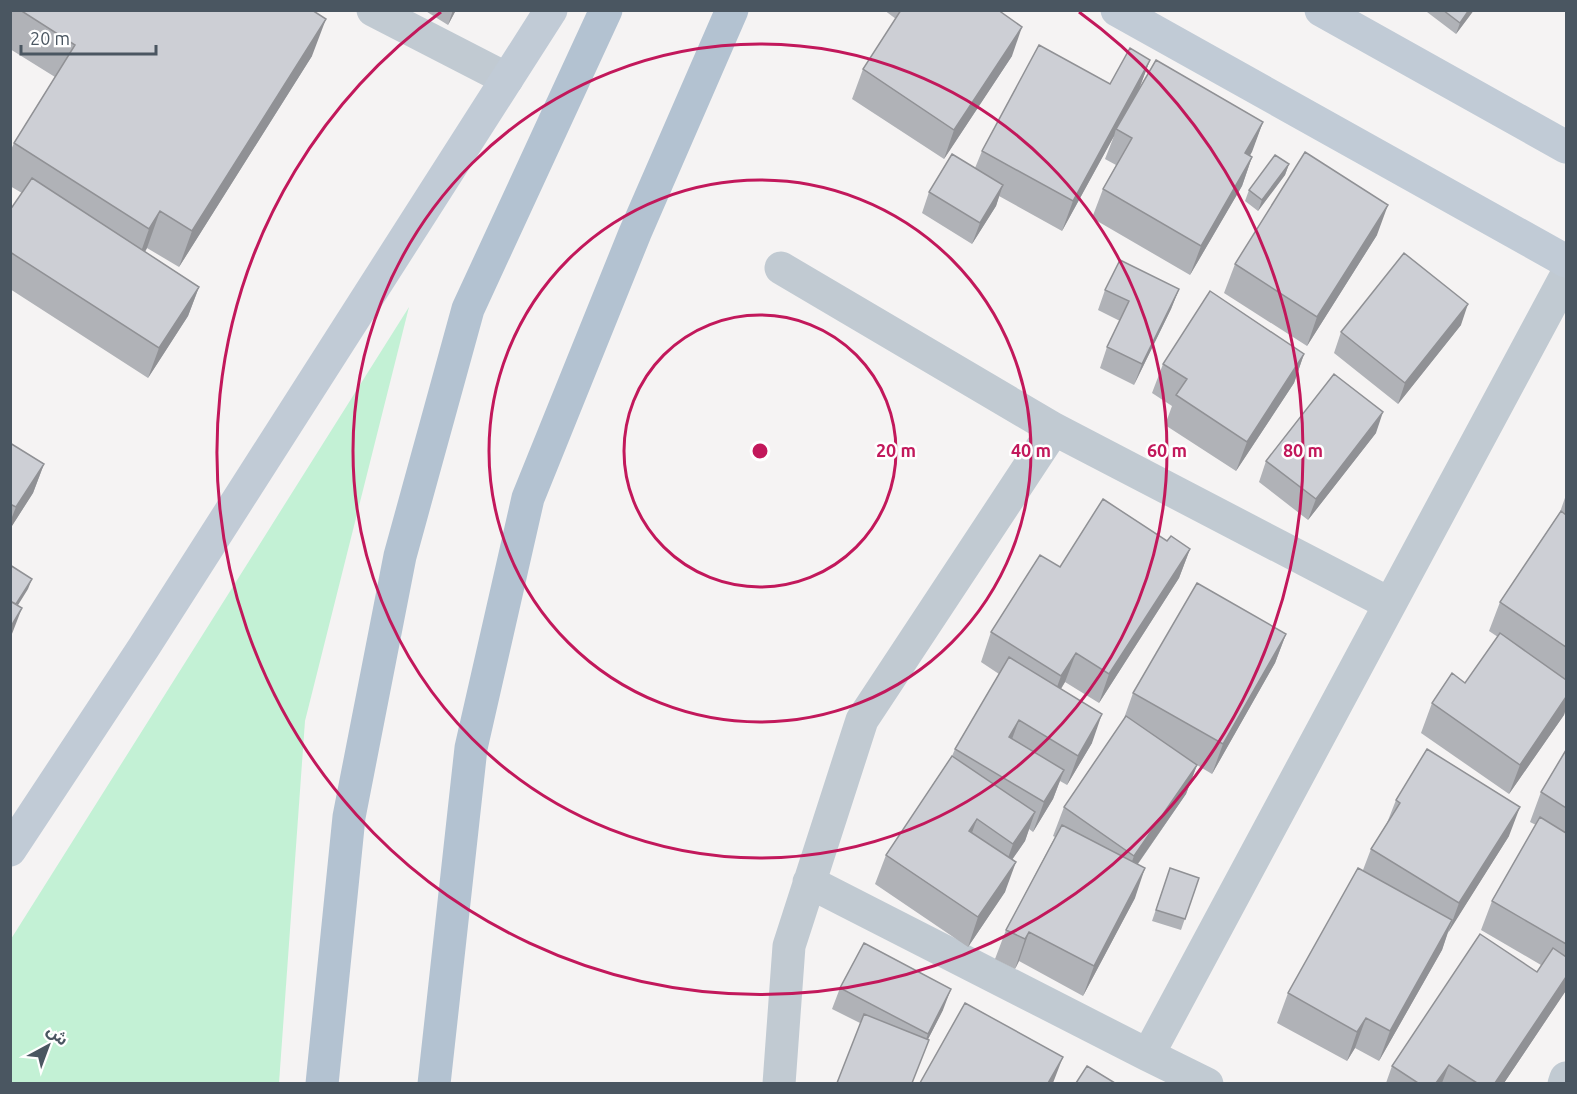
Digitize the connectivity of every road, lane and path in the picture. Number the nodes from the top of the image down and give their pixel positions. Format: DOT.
graph roads {
  1 [pos="374,10"];
  2 [pos="551,10"];
  3 [pos="606,10"];
  4 [pos="732,10"];
  5 [pos="1117,10"];
  6 [pos="1321,10"];
  7 [pos="507,79"];
  8 [pos="1566,147"];
  9 [pos="1566,261"];
  10 [pos="781,268"];
  11 [pos="1566,276"];
  12 [pos="1054,429"];
  13 [pos="1390,604"];
  14 [pos="10,849"];
  15 [pos="809,882"];
  16 [pos="1148,1055"];
  17 [pos="1566,1078"];
  18 [pos="322,1083"];
  19 [pos="434,1083"];
  20 [pos="779,1083"];
  21 [pos="1207,1083"];
  22 [pos="1564,1083"];
  1 -- 7 [label="street"];
  2 -- 7 [label="main road"];
  3 -- 18 [label="main road"];
  4 -- 19 [label="main road"];
  5 -- 9 [label="main road"];
  6 -- 8 [label="main road"];
  7 -- 14 [label="main road"];
  10 -- 12 [label="street"];
  11 -- 13 [label="street"];
  12 -- 13 [label="street"];
  12 -- 15 [label="street"];
  13 -- 16 [label="street"];
  15 -- 16 [label="street"];
  15 -- 20 [label="street"];
  16 -- 21 [label="street"];
  17 -- 22 [label="street"];
}
